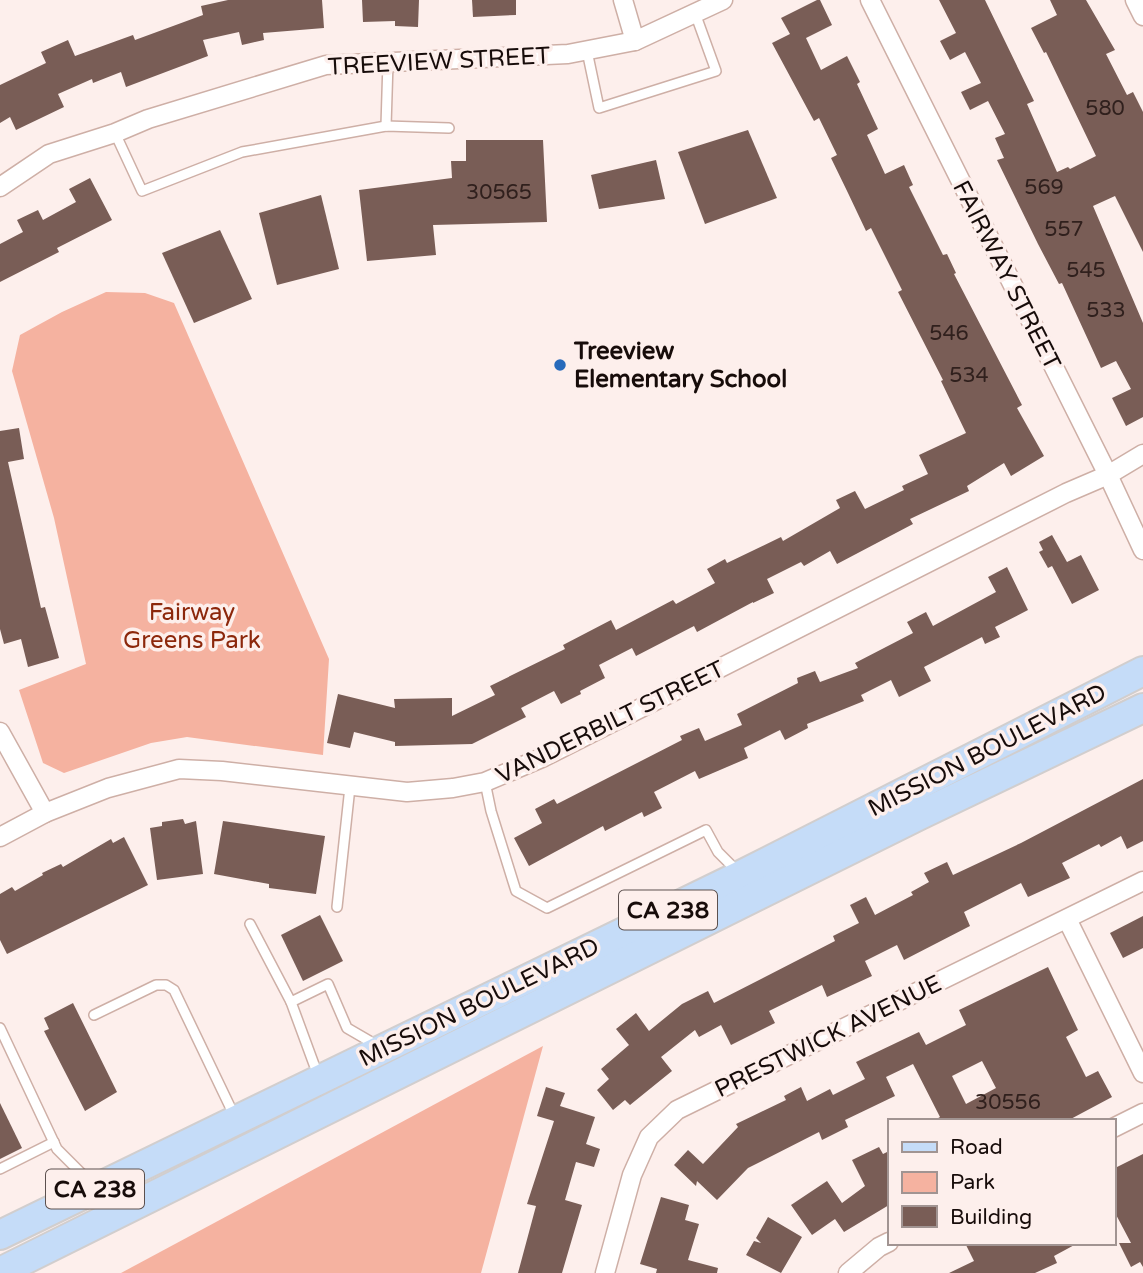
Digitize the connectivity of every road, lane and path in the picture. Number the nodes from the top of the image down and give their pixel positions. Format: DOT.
graph roads {
  1 [pos="623,0"];
  2 [pos="723,0"];
  3 [pos="870,0"];
  4 [pos="1135,0"];
  5 [pos="695,13"];
  6 [pos="1143,16"];
  7 [pos="635,41"];
  8 [pos="587,51"];
  9 [pos="388,62"];
  10 [pos="386,127"];
  11 [pos="449,128"];
  12 [pos="115,133"];
  13 [pos="0,187"];
  14 [pos="1143,454"];
  15 [pos="1108,475"];
  16 [pos="1143,550"];
  17 [pos="1143,671"];
  18 [pos="1143,708"];
  19 [pos="0,732"];
  20 [pos="485,782"];
  21 [pos="349,787"];
  22 [pos="45,813"];
  23 [pos="0,837"];
  24 [pos="741,875"];
  25 [pos="1143,881"];
  26 [pos="337,907"];
  27 [pos="1067,919"];
  28 [pos="250,924"];
  29 [pos="291,1002"];
  30 [pos="94,1015"];
  31 [pos="0,1028"];
  32 [pos="383,1049"];
  33 [pos="1143,1073"];
  34 [pos="320,1080"];
  35 [pos="1143,1113"];
  36 [pos="236,1120"];
  37 [pos="1115,1127"];
  38 [pos="54,1142"];
  39 [pos="0,1169"];
  40 [pos="96,1189"];
  41 [pos="0,1235"];
  42 [pos="888,1242"];
  43 [pos="0,1272"];
  44 [pos="605,1273"];
  45 [pos="848,1273"];
  1 -- 7 [label="street"];
  2 -- 5 [label="street, TREEVIEW STREET"];
  3 -- 15 [label="street, FAIRWAY STREET"];
  4 -- 6 [label="street"];
  5 -- 7 [label="street, TREEVIEW STREET"];
  5 -- 8 [label="lane"];
  7 -- 8 [label="street, TREEVIEW STREET"];
  8 -- 9 [label="street, TREEVIEW STREET"];
  9 -- 10 [label="lane"];
  9 -- 12 [label="street, TREEVIEW STREET"];
  10 -- 11 [label="lane"];
  10 -- 12 [label="lane"];
  12 -- 13 [label="street, TREEVIEW STREET"];
  14 -- 15 [label="street, VANDERBILT STREET"];
  15 -- 16 [label="street, FAIRWAY STREET"];
  15 -- 20 [label="street, VANDERBILT STREET"];
  17 -- 24 [label="main road, MISSION BOULEVARD / CA 238"];
  18 -- 43 [label="main road, MISSION BOULEVARD / CA 238"];
  19 -- 22 [label="street"];
  20 -- 21 [label="street, VANDERBILT STREET"];
  20 -- 24 [label="lane"];
  21 -- 22 [label="street, VANDERBILT STREET"];
  21 -- 26 [label="lane"];
  22 -- 23 [label="street, VANDERBILT STREET"];
  24 -- 32 [label="main road, MISSION BOULEVARD / CA 238"];
  25 -- 27 [label="street, PRESTWICK AVENUE"];
  27 -- 33 [label="street"];
  27 -- 44 [label="street, PRESTWICK AVENUE"];
  28 -- 29 [label="lane"];
  29 -- 32 [label="lane"];
  29 -- 34 [label="lane"];
  30 -- 36 [label="lane"];
  31 -- 38 [label="lane"];
  32 -- 34 [label="main road, MISSION BOULEVARD / CA 238"];
  34 -- 36 [label="main road, MISSION BOULEVARD / CA 238"];
  35 -- 37 [label="street"];
  36 -- 40 [label="main road, MISSION BOULEVARD / CA 238"];
  38 -- 39 [label="lane"];
  38 -- 40 [label="lane"];
  40 -- 41 [label="main road, MISSION BOULEVARD / CA 238"];
  42 -- 45 [label="street"];
}
